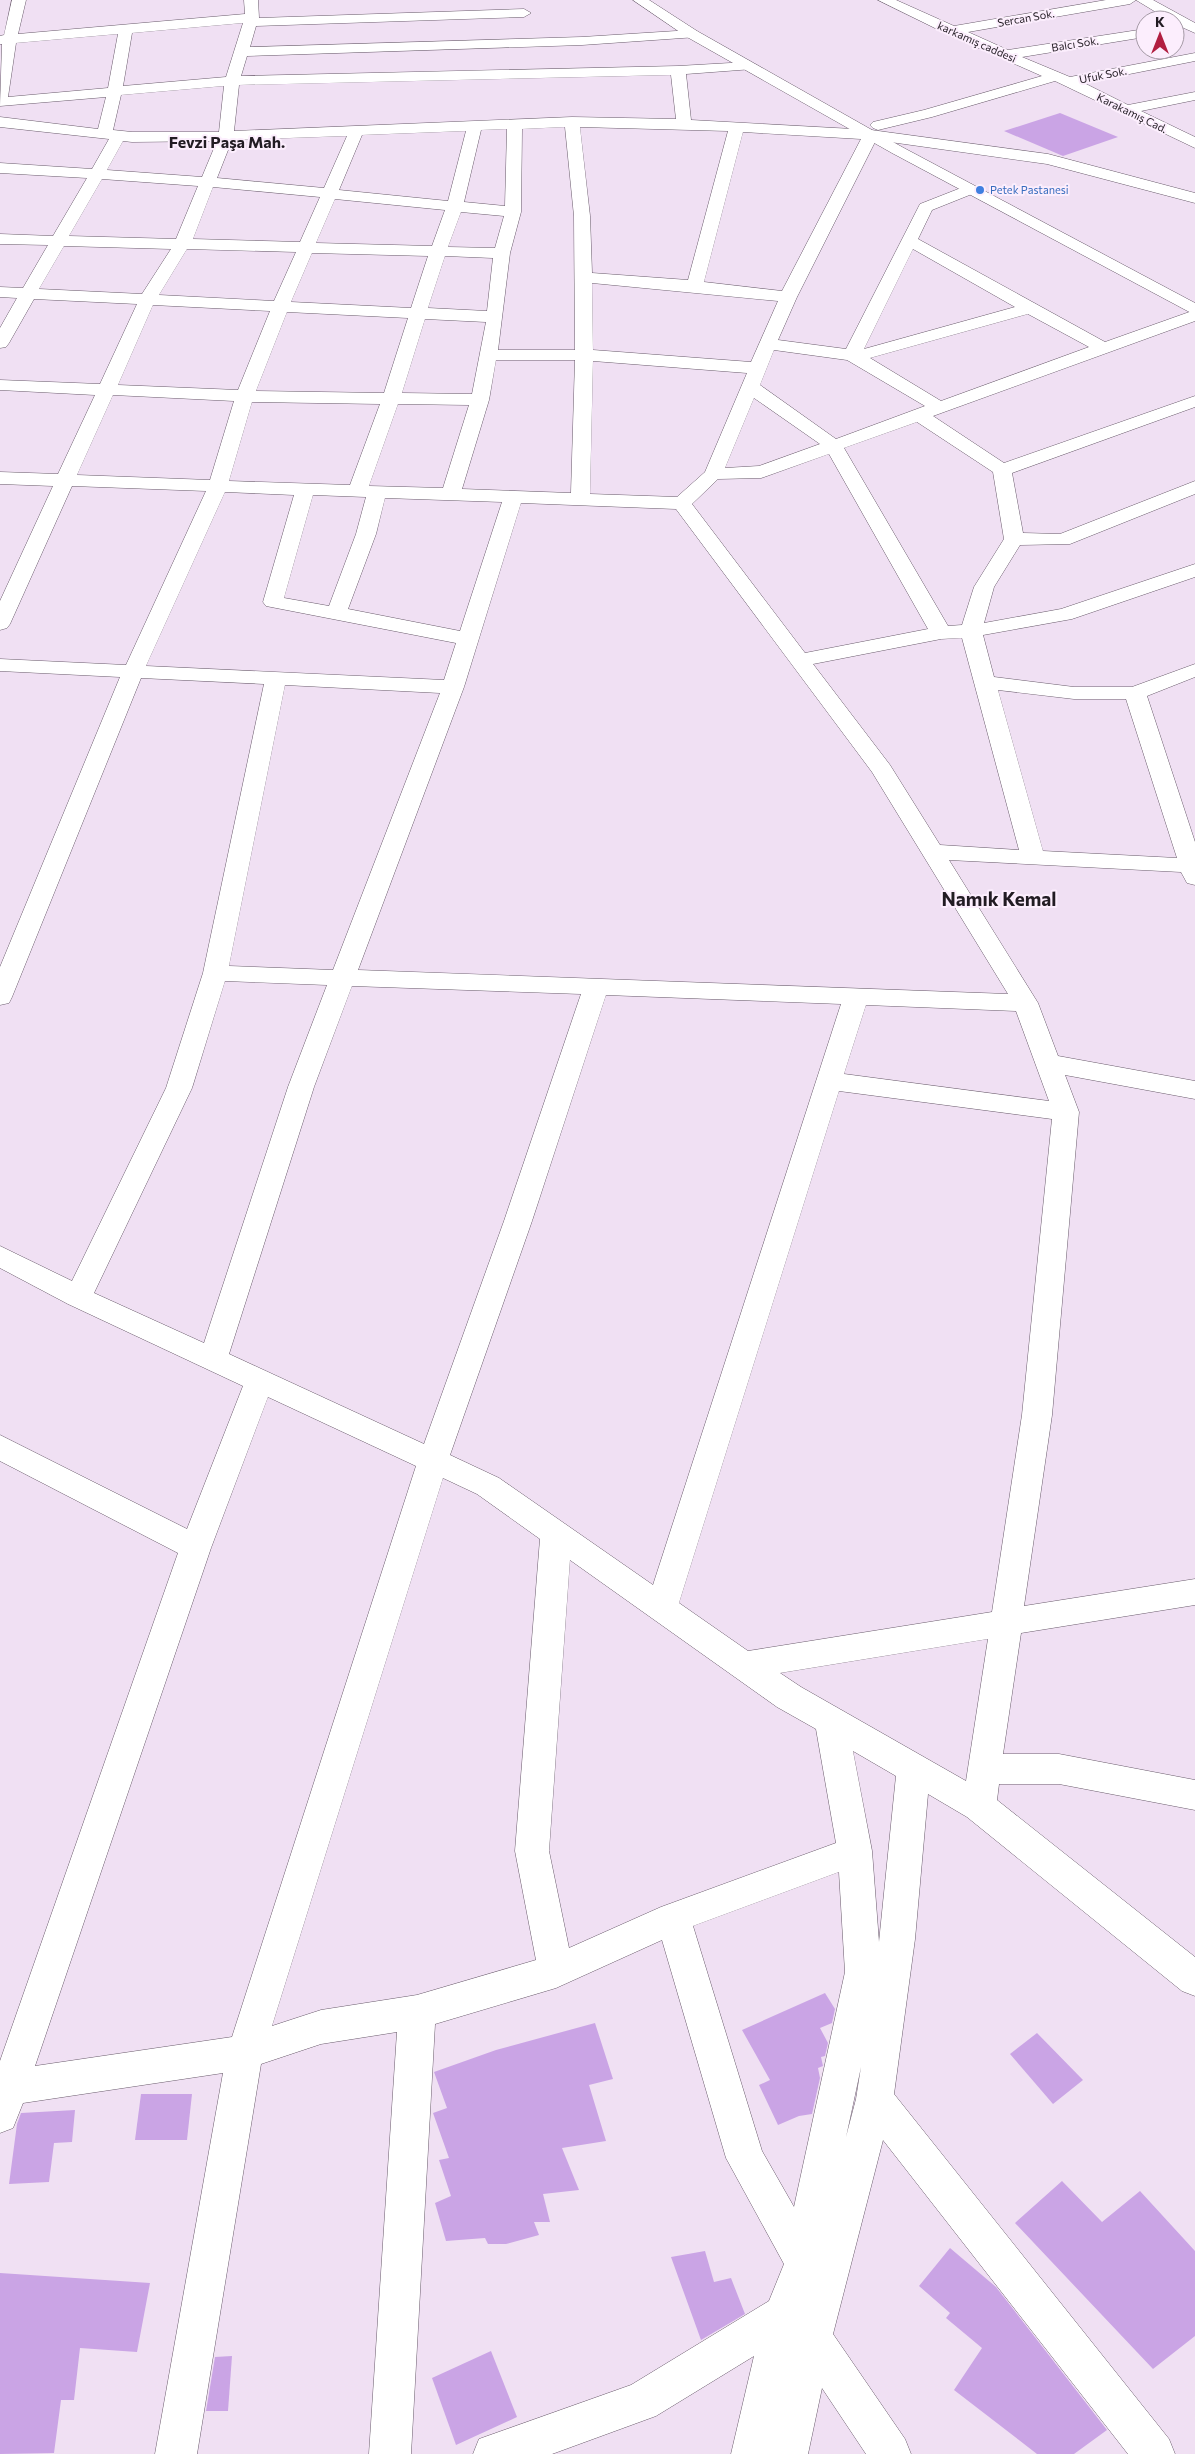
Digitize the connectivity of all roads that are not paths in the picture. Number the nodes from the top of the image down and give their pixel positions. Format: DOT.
graph roads {
  1 [pos="19,0"];
  2 [pos="251,0"];
  3 [pos="490,0"];
  4 [pos="640,0"];
  5 [pos="668,0"];
  6 [pos="888,0"];
  7 [pos="1130,0"];
  8 [pos="1143,0"];
  9 [pos="524,13"];
  10 [pos="251,20"];
  11 [pos="540,21"];
  12 [pos="1186,27"];
  13 [pos="126,29"];
  14 [pos="557,29"];
  15 [pos="952,31"];
  16 [pos="692,34"];
  17 [pos="1135,35"];
  18 [pos="5,40"];
  19 [pos="582,41"];
  20 [pos="241,52"];
  21 [pos="1006,55"];
  22 [pos="1195,57"];
  23 [pos="748,66"];
  24 [pos="678,70"];
  25 [pos="1063,79"];
  26 [pos="232,81"];
  27 [pos="114,92"];
  28 [pos="1195,96"];
  29 [pos="0,101"];
  30 [pos="1124,110"];
  31 [pos="0,121"];
  32 [pos="572,122"];
  33 [pos="515,124"];
  34 [pos="684,124"];
  35 [pos="475,125"];
  36 [pos="737,128"];
  37 [pos="357,130"];
  38 [pos="875,130"];
  39 [pos="111,134"];
  40 [pos="226,136"];
  41 [pos="903,138"];
  42 [pos="1192,138"];
  43 [pos="0,168"];
  44 [pos="98,172"];
  45 [pos="208,182"];
  46 [pos="971,190"];
  47 [pos="331,194"];
  48 [pos="1195,198"];
  49 [pos="455,206"];
  50 [pos="513,212"];
  51 [pos="1092,237"];
  52 [pos="0,239"];
  53 [pos="60,240"];
  54 [pos="910,240"];
  55 [pos="184,244"];
  56 [pos="307,247"];
  57 [pos="438,251"];
  58 [pos="502,253"];
  59 [pos="585,278"];
  60 [pos="695,286"];
  61 [pos="0,292"];
  62 [pos="27,293"];
  63 [pos="788,297"];
  64 [pos="147,300"];
  65 [pos="280,307"];
  66 [pos="1030,308"];
  67 [pos="1195,310"];
  68 [pos="417,314"];
  69 [pos="1195,315"];
  70 [pos="495,317"];
  71 [pos="0,342"];
  72 [pos="768,344"];
  73 [pos="1103,348"];
  74 [pos="487,355"];
  75 [pos="583,355"];
  76 [pos="854,356"];
  77 [pos="757,368"];
  78 [pos="0,385"];
  79 [pos="750,386"];
  80 [pos="105,390"];
  81 [pos="246,396"];
  82 [pos="391,399"];
  83 [pos="480,400"];
  84 [pos="1195,401"];
  85 [pos="939,408"];
  86 [pos="920,415"];
  87 [pos="833,445"];
  88 [pos="1002,470"];
  89 [pos="713,474"];
  90 [pos="0,478"];
  91 [pos="67,481"];
  92 [pos="218,486"];
  93 [pos="1195,487"];
  94 [pos="305,490"];
  95 [pos="357,491"];
  96 [pos="377,492"];
  97 [pos="451,495"];
  98 [pos="513,497"];
  99 [pos="580,500"];
  100 [pos="682,503"];
  101 [pos="1014,539"];
  102 [pos="1195,570"];
  103 [pos="336,613"];
  104 [pos="0,624"];
  105 [pos="971,631"];
  106 [pos="940,633"];
  107 [pos="468,640"];
  108 [pos="800,660"];
  109 [pos="0,665"];
  110 [pos="1195,670"];
  111 [pos="133,672"];
  112 [pos="276,678"];
  113 [pos="985,682"];
  114 [pos="454,687"];
  115 [pos="1135,693"];
  116 [pos="933,852"];
  117 [pos="1033,858"];
  118 [pos="1194,870"];
  119 [pos="215,973"];
  120 [pos="344,976"];
  121 [pos="596,987"];
  122 [pos="0,997"];
  123 [pos="856,997"];
  124 [pos="1026,1003"];
  125 [pos="1048,1063"];
  126 [pos="829,1081"];
  127 [pos="1195,1090"];
  128 [pos="1066,1112"];
  129 [pos="0,1256"];
  130 [pos="78,1297"];
  131 [pos="213,1359"];
  132 [pos="260,1381"];
  133 [pos="0,1447"];
  134 [pos="433,1461"];
  135 [pos="556,1534"];
  136 [pos="195,1548"];
  137 [pos="1195,1592"];
  138 [pos="661,1608"];
  139 [pos="1006,1622"];
  140 [pos="743,1665"];
  141 [pos="831,1721"];
  142 [pos="914,1769"];
  143 [pos="985,1769"];
  144 [pos="1195,1795"];
  145 [pos="979,1806"];
  146 [pos="855,1852"];
  147 [pos="673,1918"];
  148 [pos="556,1971"];
  149 [pos="1195,1979"];
  150 [pos="417,2012"];
  151 [pos="245,2052"];
  152 [pos="3,2097"];
  153 [pos="875,2099"];
  154 [pos="804,2262"];
  155 [pos="798,2327"];
  156 [pos="176,2454"];
  157 [pos="390,2454"];
  158 [pos="494,2454"];
  159 [pos="752,2454"];
  160 [pos="787,2454"];
  161 [pos="890,2454"];
  162 [pos="1154,2454"];
  1 -- 18 [label="street"];
  2 -- 10 [label="street"];
  3 -- 9 [label="street"];
  4 -- 16 [label="street"];
  5 -- 38 [label="street"];
  6 -- 15 [label="street, karkamış caddesi"];
  7 -- 15 [label="street, Sercan Sok."];
  8 -- 12 [label="street"];
  9 -- 10 [label="street"];
  9 -- 11 [label="street"];
  10 -- 13 [label="street"];
  10 -- 20 [label="street"];
  13 -- 18 [label="street"];
  13 -- 27 [label="street"];
  14 -- 19 [label="street"];
  15 -- 21 [label="street, karkamış caddesi"];
  16 -- 19 [label="street"];
  16 -- 23 [label="street"];
  17 -- 21 [label="street, Balcı Sok."];
  18 -- 29 [label="street"];
  19 -- 20 [label="street"];
  20 -- 26 [label="street"];
  21 -- 25 [label="street, karkamış caddesi"];
  22 -- 25 [label="street, Ufuk Sok."];
  23 -- 24 [label="street"];
  23 -- 38 [label="street"];
  24 -- 26 [label="street"];
  24 -- 34 [label="street"];
  25 -- 30 [label="street, Karakamış Cad."];
  25 -- 38 [label="street, Ufuk Sok."];
  26 -- 27 [label="street"];
  26 -- 40 [label="street"];
  27 -- 29 [label="street"];
  27 -- 39 [label="street"];
  28 -- 30 [label="street"];
  30 -- 42 [label="street, Karakamış Cad."];
  31 -- 39 [label="street"];
  32 -- 33 [label="street"];
  32 -- 34 [label="street"];
  32 -- 59 [label="street"];
  33 -- 35 [label="street"];
  33 -- 50 [label="street"];
  34 -- 36 [label="street"];
  35 -- 37 [label="street"];
  35 -- 49 [label="street"];
  36 -- 38 [label="street"];
  36 -- 60 [label="street"];
  37 -- 40 [label="street"];
  37 -- 47 [label="street"];
  38 -- 41 [label="street"];
  38 -- 46 [label="street"];
  38 -- 63 [label="street"];
  39 -- 40 [label="street"];
  39 -- 44 [label="street"];
  40 -- 45 [label="street"];
  41 -- 48 [label="street"];
  41 -- 51 [label="street"];
  43 -- 44 [label="street"];
  44 -- 45 [label="street"];
  44 -- 53 [label="street"];
  45 -- 47 [label="street"];
  45 -- 55 [label="street"];
  46 -- 54 [label="street"];
  46 -- 67 [label="street"];
  47 -- 49 [label="street"];
  47 -- 56 [label="street"];
  49 -- 50 [label="street"];
  49 -- 57 [label="street"];
  50 -- 58 [label="street"];
  52 -- 53 [label="street"];
  53 -- 55 [label="street"];
  53 -- 62 [label="street"];
  54 -- 66 [label="street"];
  54 -- 76 [label="street"];
  55 -- 56 [label="street"];
  55 -- 64 [label="street"];
  56 -- 57 [label="street"];
  56 -- 65 [label="street"];
  57 -- 58 [label="street"];
  57 -- 68 [label="street"];
  58 -- 70 [label="street"];
  59 -- 60 [label="street"];
  59 -- 75 [label="street"];
  60 -- 63 [label="street"];
  61 -- 62 [label="street"];
  62 -- 64 [label="street"];
  62 -- 71 [label="street"];
  63 -- 72 [label="street"];
  64 -- 65 [label="street"];
  64 -- 80 [label="street"];
  65 -- 68 [label="street"];
  65 -- 81 [label="street"];
  66 -- 73 [label="street"];
  66 -- 76 [label="street"];
  68 -- 70 [label="street"];
  68 -- 82 [label="street"];
  69 -- 73 [label="street"];
  70 -- 74 [label="street"];
  72 -- 76 [label="street"];
  72 -- 77 [label="street"];
  73 -- 85 [label="street"];
  74 -- 75 [label="street"];
  74 -- 83 [label="street"];
  75 -- 77 [label="street"];
  75 -- 99 [label="street"];
  76 -- 85 [label="street"];
  77 -- 79 [label="street"];
  78 -- 80 [label="street"];
  79 -- 87 [label="street"];
  79 -- 89 [label="street"];
  80 -- 81 [label="street"];
  80 -- 91 [label="street"];
  81 -- 82 [label="street"];
  81 -- 92 [label="street"];
  82 -- 83 [label="street"];
  82 -- 95 [label="street"];
  83 -- 97 [label="street"];
  84 -- 88 [label="street"];
  85 -- 86 [label="street"];
  86 -- 87 [label="street"];
  86 -- 88 [label="street"];
  87 -- 89 [label="street"];
  87 -- 106 [label="street"];
  88 -- 101 [label="street"];
  89 -- 100 [label="street"];
  90 -- 91 [label="street"];
  91 -- 92 [label="street"];
  91 -- 104 [label="street"];
  92 -- 94 [label="street"];
  92 -- 111 [label="street"];
  93 -- 101 [label="street"];
  94 -- 95 [label="street"];
  94 -- 103 [label="street"];
  95 -- 96 [label="street"];
  96 -- 97 [label="street"];
  96 -- 103 [label="street"];
  97 -- 98 [label="street"];
  98 -- 99 [label="street"];
  98 -- 107 [label="street"];
  99 -- 100 [label="street"];
  100 -- 108 [label="street"];
  101 -- 105 [label="street"];
  102 -- 105 [label="street"];
  103 -- 107 [label="street"];
  105 -- 106 [label="street"];
  105 -- 113 [label="street"];
  106 -- 108 [label="street"];
  107 -- 114 [label="street"];
  108 -- 116 [label="street"];
  109 -- 111 [label="street"];
  110 -- 115 [label="street"];
  111 -- 112 [label="street"];
  111 -- 122 [label="street"];
  112 -- 114 [label="street"];
  112 -- 119 [label="street"];
  113 -- 115 [label="street"];
  113 -- 117 [label="street"];
  114 -- 120 [label="street"];
  115 -- 118 [label="street"];
  116 -- 117 [label="street"];
  116 -- 124 [label="street"];
  117 -- 118 [label="street"];
  119 -- 120 [label="street"];
  119 -- 130 [label="street"];
  120 -- 121 [label="street"];
  120 -- 131 [label="street"];
  121 -- 123 [label="street"];
  121 -- 134 [label="street"];
  123 -- 124 [label="street"];
  123 -- 126 [label="street"];
  124 -- 125 [label="street"];
  125 -- 127 [label="street"];
  125 -- 128 [label="street"];
  126 -- 128 [label="street"];
  126 -- 138 [label="street"];
  128 -- 139 [label="street"];
  129 -- 130 [label="street"];
  130 -- 131 [label="street"];
  131 -- 132 [label="street"];
  132 -- 134 [label="street"];
  132 -- 136 [label="street"];
  133 -- 136 [label="street"];
  134 -- 135 [label="street"];
  134 -- 151 [label="street"];
  135 -- 138 [label="street"];
  135 -- 148 [label="street"];
  136 -- 152 [label="street"];
  137 -- 139 [label="street"];
  138 -- 140 [label="street"];
  139 -- 140 [label="street"];
  139 -- 143 [label="street"];
  140 -- 141 [label="street"];
  141 -- 142 [label="street"];
  141 -- 146 [label="street"];
  142 -- 145 [label="street"];
  142 -- 153 [label="street"];
  143 -- 144 [label="street"];
  143 -- 145 [label="street"];
  145 -- 149 [label="street"];
  146 -- 147 [label="street"];
  146 -- 154 [label="street"];
  147 -- 148 [label="street"];
  147 -- 154 [label="street"];
  148 -- 150 [label="street"];
  150 -- 151 [label="street"];
  150 -- 157 [label="street"];
  151 -- 152 [label="street"];
  151 -- 156 [label="street"];
  153 -- 155 [label="street"];
  153 -- 162 [label="street"];
  154 -- 155 [label="street"];
  155 -- 158 [label="street"];
  155 -- 159 [label="street"];
  155 -- 160 [label="street"];
  155 -- 161 [label="street"];
}
